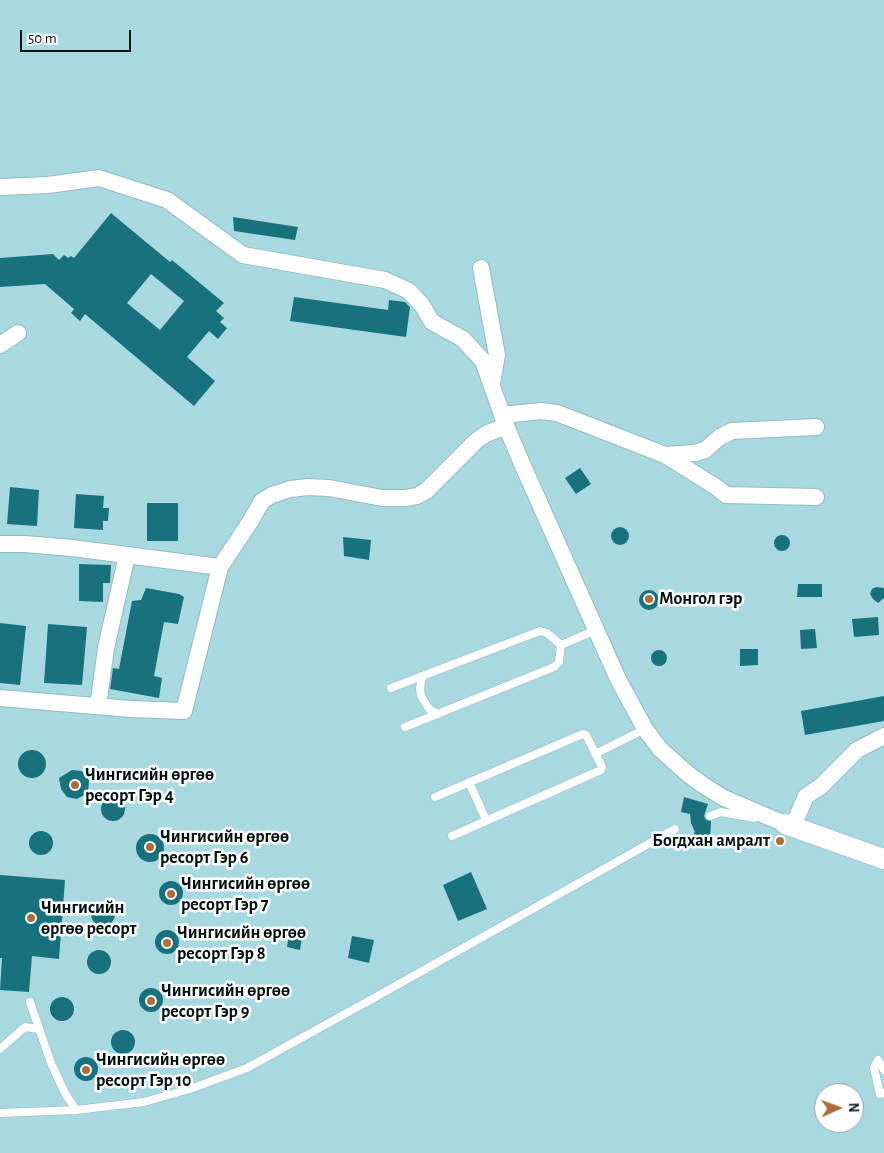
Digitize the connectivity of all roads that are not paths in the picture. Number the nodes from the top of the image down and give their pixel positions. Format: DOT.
graph roads {
  1 [pos="0,187"];
  2 [pos="481,268"];
  3 [pos="18,333"];
  4 [pos="0,345"];
  5 [pos="492,386"];
  6 [pos="504,421"];
  7 [pos="816,427"];
  8 [pos="665,455"];
  9 [pos="816,497"];
  10 [pos="0,544"];
  11 [pos="127,555"];
  12 [pos="220,567"];
  13 [pos="596,630"];
  14 [pos="562,645"];
  15 [pos="422,676"];
  16 [pos="391,688"];
  17 [pos="0,698"];
  18 [pos="98,706"];
  19 [pos="438,714"];
  20 [pos="405,727"];
  21 [pos="645,729"];
  22 [pos="884,736"];
  23 [pos="595,754"];
  24 [pos="469,782"];
  25 [pos="435,797"];
  26 [pos="710,816"];
  27 [pos="486,820"];
  28 [pos="789,825"];
  29 [pos="675,829"];
  30 [pos="452,836"];
  31 [pos="884,859"];
  32 [pos="30,1002"];
  33 [pos="38,1029"];
  34 [pos="0,1049"];
  35 [pos="884,1070"];
  36 [pos="884,1094"];
  37 [pos="76,1110"];
  38 [pos="0,1113"];
  1 -- 5 [label="street"];
  2 -- 5 [label="street"];
  3 -- 4 [label="street"];
  5 -- 6 [label="street"];
  6 -- 8 [label="street"];
  6 -- 12 [label="street"];
  6 -- 13 [label="street"];
  7 -- 8 [label="street"];
  8 -- 9 [label="street"];
  10 -- 11 [label="street"];
  11 -- 12 [label="street"];
  11 -- 18 [label="street"];
  12 -- 18 [label="street"];
  13 -- 14 [label="lane"];
  13 -- 21 [label="street"];
  14 -- 15 [label="lane"];
  14 -- 19 [label="lane"];
  15 -- 16 [label="lane"];
  15 -- 19 [label="lane"];
  17 -- 18 [label="street"];
  19 -- 20 [label="lane"];
  21 -- 23 [label="lane"];
  21 -- 28 [label="street"];
  22 -- 28 [label="street"];
  23 -- 24 [label="lane"];
  23 -- 27 [label="lane"];
  24 -- 25 [label="lane"];
  24 -- 27 [label="lane"];
  26 -- 28 [label="lane"];
  27 -- 30 [label="lane"];
  28 -- 31 [label="street"];
  29 -- 37 [label="lane"];
  32 -- 33 [label="lane"];
  33 -- 34 [label="lane"];
  33 -- 37 [label="lane"];
  35 -- 36 [label="lane"];
  37 -- 38 [label="lane"];
}
